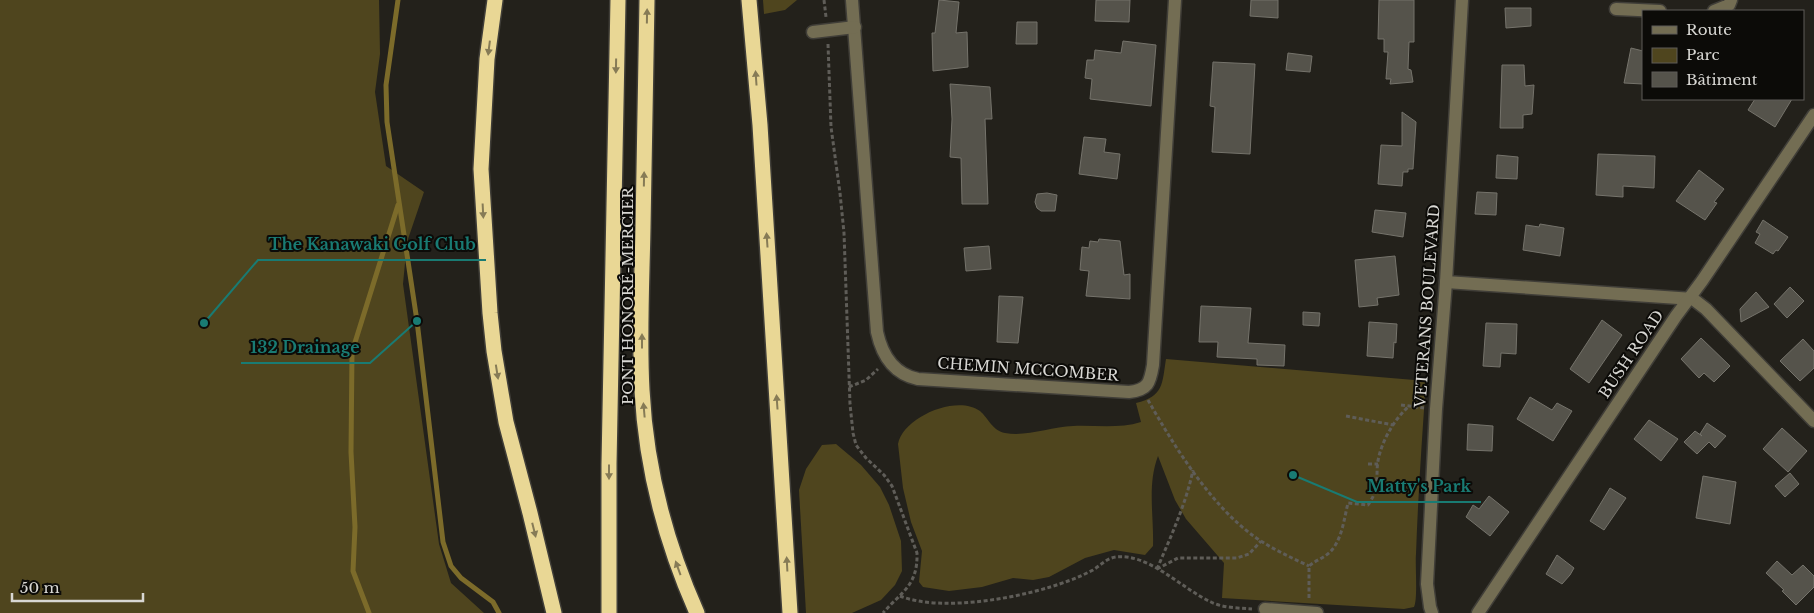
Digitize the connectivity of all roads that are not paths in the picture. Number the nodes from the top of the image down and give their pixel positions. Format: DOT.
graph roads {
  1 [pos="495,0"];
  2 [pos="618,0"];
  3 [pos="647,0"];
  4 [pos="749,0"];
  5 [pos="852,0"];
  6 [pos="1175,0"];
  7 [pos="1462,0"];
  8 [pos="1731,0"];
  9 [pos="1616,9"];
  10 [pos="1642,10"];
  11 [pos="1716,10"];
  12 [pos="854,27"];
  13 [pos="813,32"];
  14 [pos="1814,116"];
  15 [pos="1446,282"];
  16 [pos="1689,298"];
  17 [pos="1814,421"];
  18 [pos="1265,610"];
  19 [pos="554,613"];
  20 [pos="609,613"];
  21 [pos="697,613"];
  22 [pos="790,613"];
  23 [pos="1308,613"];
  24 [pos="1318,613"];
  25 [pos="1432,613"];
  26 [pos="1478,613"];
  1 -- 19 [label="highway, one-way"];
  2 -- 20 [label="highway, PONT HONORÉ-MERCIER, one-way"];
  21 -- 3 [label="highway, PONT HONORÉ-MERCIER, one-way"];
  22 -- 4 [label="highway, one-way"];
  5 -- 12 [label="street, CHEMIN MCCOMBER"];
  6 -- 12 [label="street, CHEMIN MCCOMBER"];
  7 -- 15 [label="street, VETERANS BOULEVARD"];
  8 -- 11 [label="street"];
  9 -- 10 [label="street"];
  12 -- 13 [label="street"];
  14 -- 16 [label="street, BUSH ROAD"];
  15 -- 16 [label="street"];
  15 -- 25 [label="street, VETERANS BOULEVARD"];
  16 -- 17 [label="street"];
  16 -- 26 [label="street, BUSH ROAD"];
  18 -- 23 [label="street"];
  23 -- 24 [label="street"];
}
